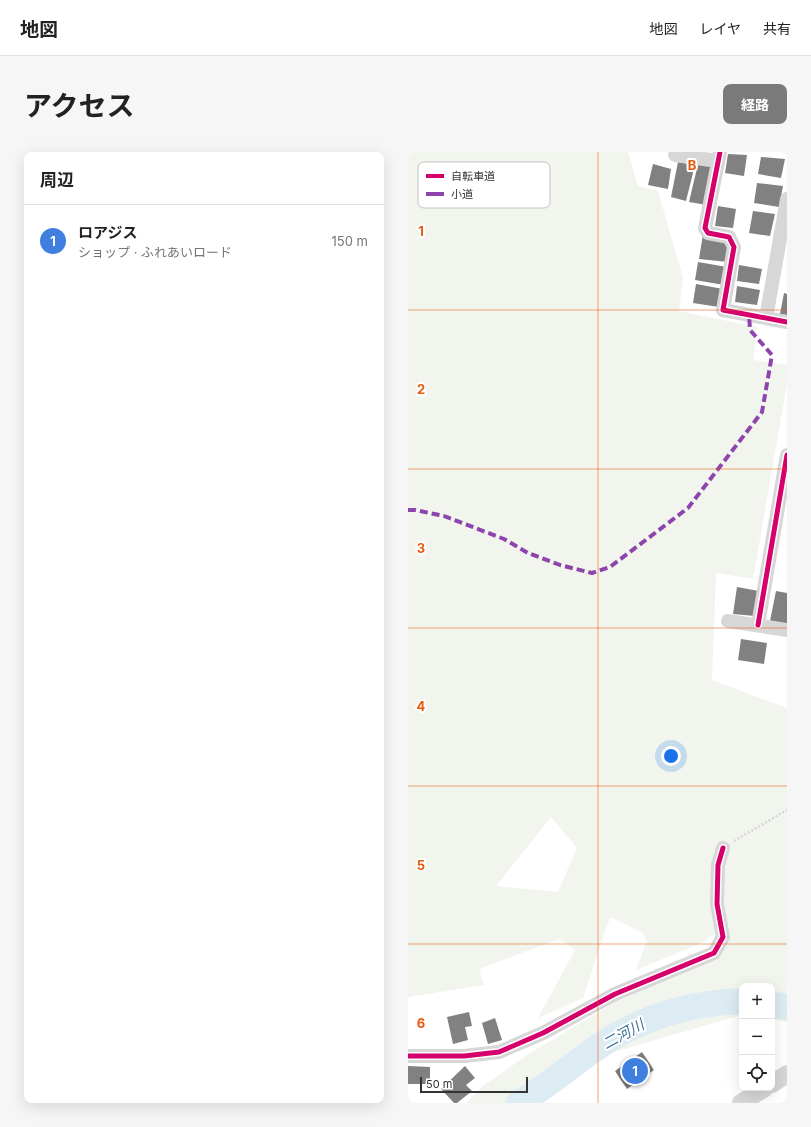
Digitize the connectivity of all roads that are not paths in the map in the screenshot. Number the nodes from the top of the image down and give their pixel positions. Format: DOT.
graph roads {
  1 [pos="675,155"];
  2 [pos="719,157"];
  3 [pos="787,199"];
  4 [pos="766,318"];
  5 [pos="787,322"];
  6 [pos="787,455"];
  7 [pos="728,620"];
  8 [pos="758,625"];
  9 [pos="787,630"];
  10 [pos="723,848"];
  11 [pos="408,1056"];
  12 [pos="787,1074"];
  13 [pos="775,1082"];
  14 [pos="760,1091"];
  15 [pos="742,1103"];
  1 -- 2 [label="street"];
  2 -- 4 [label="street"];
  3 -- 4 [label="street"];
  4 -- 5 [label="street"];
  6 -- 8 [label="street"];
  7 -- 8 [label="street"];
  8 -- 9 [label="street"];
  10 -- 11 [label="street"];
  12 -- 13 [label="street"];
  14 -- 15 [label="street"];
}
